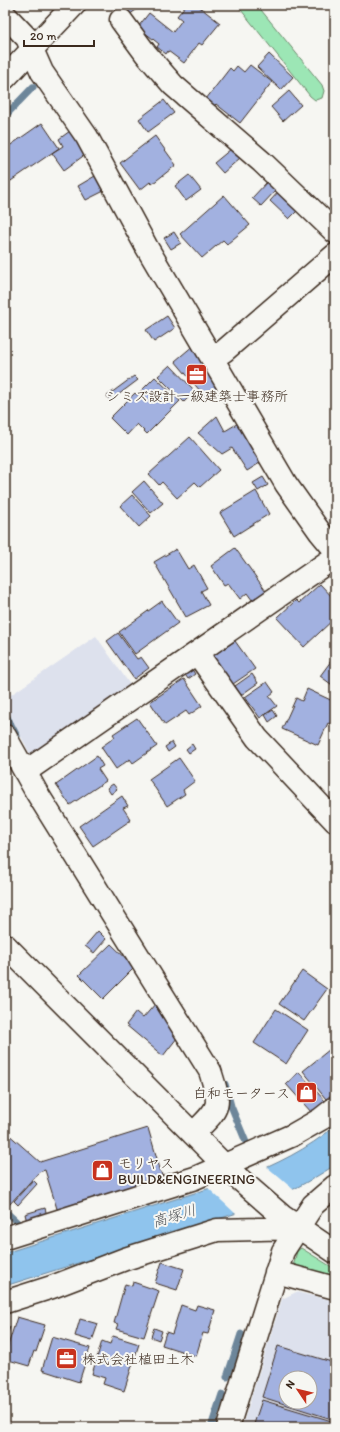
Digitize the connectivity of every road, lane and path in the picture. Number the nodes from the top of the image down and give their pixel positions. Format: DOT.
graph roads {
  1 [pos="74,5"];
  2 [pos="5,15"];
  3 [pos="121,20"];
  4 [pos="33,50"];
  5 [pos="5,78"];
  6 [pos="335,232"];
  7 [pos="335,255"];
  8 [pos="213,358"];
  9 [pos="335,550"];
  10 [pos="335,557"];
  11 [pos="197,653"];
  12 [pos="5,736"];
  13 [pos="25,772"];
  14 [pos="335,821"];
  15 [pos="5,945"];
  16 [pos="335,1108"];
  17 [pos="193,1134"];
  18 [pos="226,1168"];
  19 [pos="335,1186"];
  20 [pos="298,1228"];
  21 [pos="5,1238"];
  22 [pos="335,1252"];
  23 [pos="276,1272"];
  24 [pos="335,1288"];
  25 [pos="5,1302"];
  26 [pos="228,1427"];
  1 -- 4 [label="street"];
  2 -- 4 [label="street"];
  3 -- 6 [label="street"];
  4 -- 5 [label="street"];
  4 -- 8 [label="street"];
  7 -- 8 [label="street"];
  8 -- 9 [label="street"];
  10 -- 11 [label="street"];
  11 -- 13 [label="street"];
  11 -- 14 [label="street"];
  12 -- 13 [label="street"];
  13 -- 17 [label="street"];
  15 -- 17 [label="street"];
  16 -- 18 [label="street"];
  17 -- 18 [label="street"];
  18 -- 20 [label="street"];
  18 -- 21 [label="street"];
  19 -- 20 [label="street"];
  20 -- 22 [label="street"];
  20 -- 23 [label="street"];
  20 -- 25 [label="street"];
  23 -- 24 [label="street"];
  23 -- 26 [label="street"];
}
